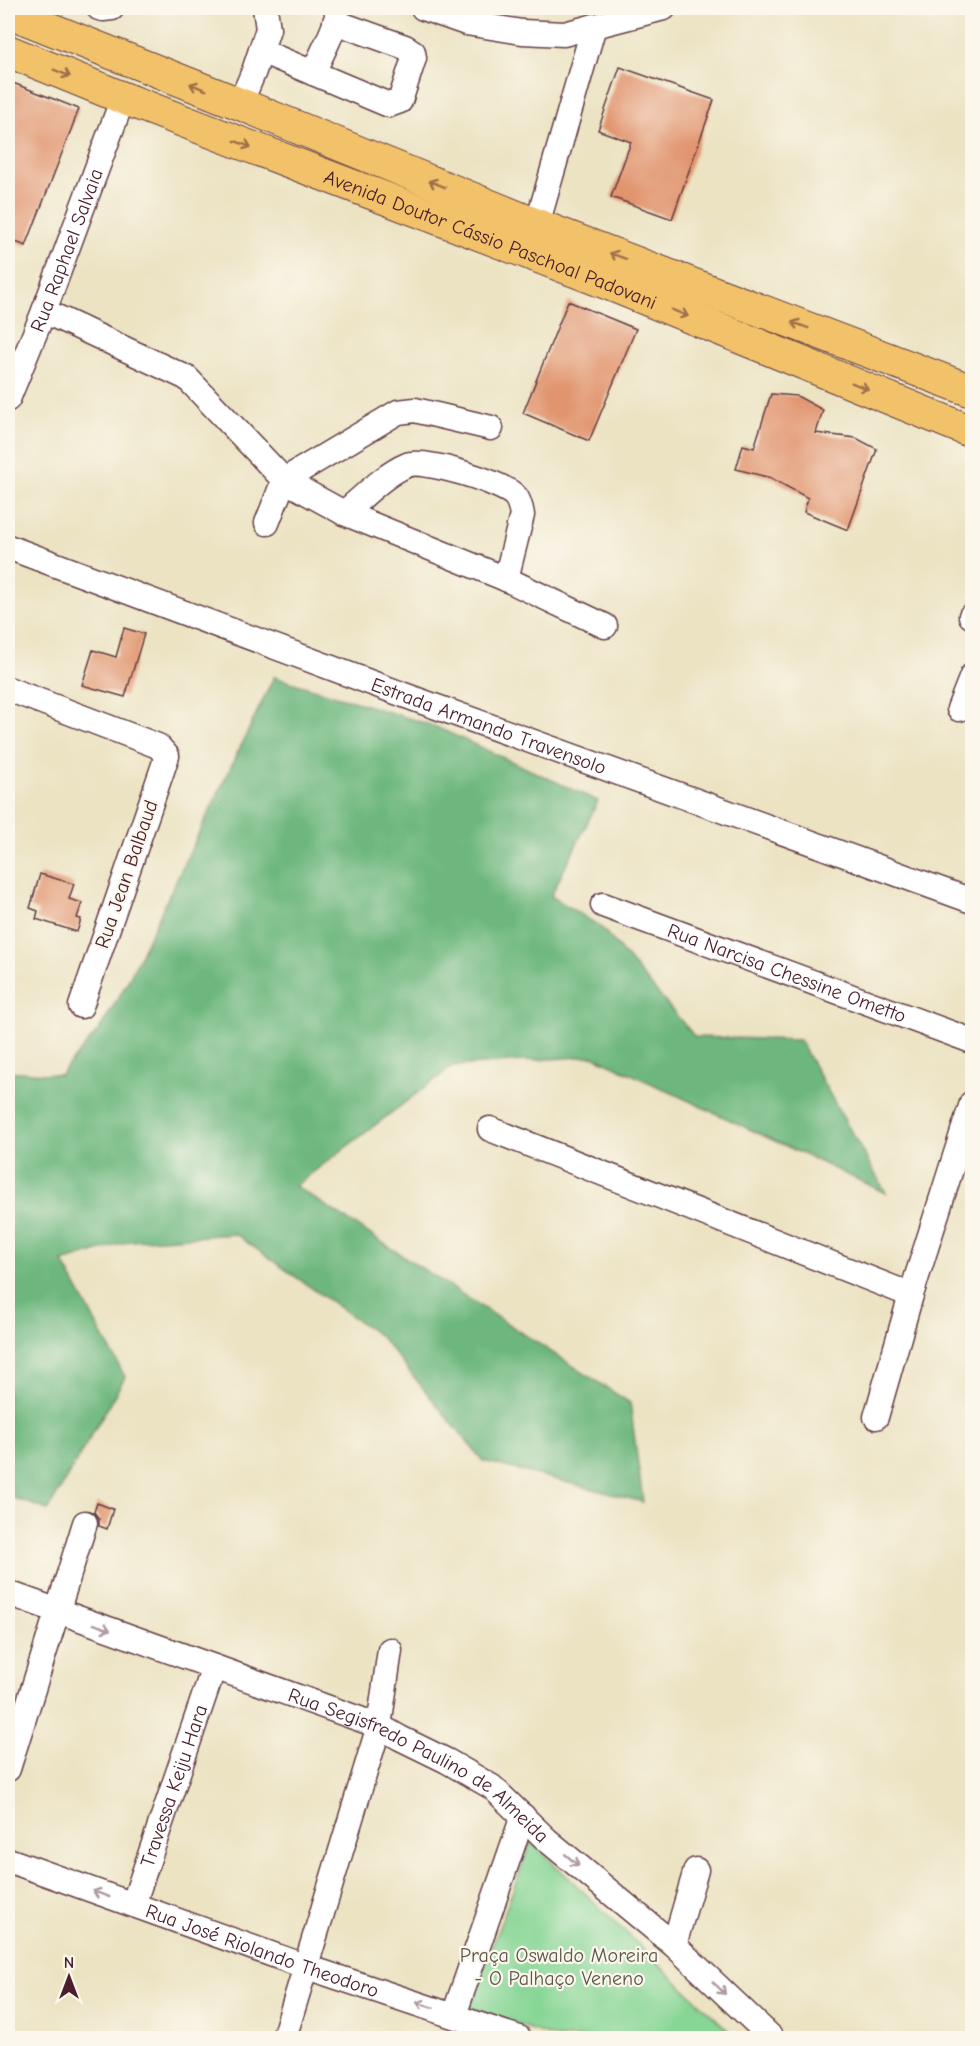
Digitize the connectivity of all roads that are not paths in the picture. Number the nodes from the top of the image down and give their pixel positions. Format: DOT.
graph roads {
  1 [pos="99,8"];
  2 [pos="112,8"];
  3 [pos="265,8"];
  4 [pos="423,8"];
  5 [pos="664,8"];
  6 [pos="8,12"];
  7 [pos="335,15"];
  8 [pos="594,26"];
  9 [pos="8,51"];
  10 [pos="261,51"];
  11 [pos="313,73"];
  12 [pos="123,98"];
  13 [pos="240,104"];
  14 [pos="537,225"];
  15 [pos="454,226"];
  16 [pos="44,311"];
  17 [pos="972,391"];
  18 [pos="8,399"];
  19 [pos="491,428"];
  20 [pos="972,432"];
  21 [pos="284,480"];
  22 [pos="344,513"];
  23 [pos="267,524"];
  24 [pos="8,547"];
  25 [pos="506,579"];
  26 [pos="605,626"];
  27 [pos="972,676"];
  28 [pos="8,689"];
  29 [pos="959,709"];
  30 [pos="972,901"];
  31 [pos="603,905"];
  32 [pos="81,1006"];
  33 [pos="972,1041"];
  34 [pos="972,1103"];
  35 [pos="490,1129"];
  36 [pos="911,1295"];
  37 [pos="876,1417"];
  38 [pos="85,1523"];
  39 [pos="8,1593"];
  40 [pos="57,1611"];
  41 [pos="390,1650"];
  42 [pos="214,1667"];
  43 [pos="379,1726"];
  44 [pos="8,1768"];
  45 [pos="523,1816"];
  46 [pos="8,1860"];
  47 [pos="696,1870"];
  48 [pos="133,1905"];
  49 [pos="674,1945"];
  50 [pos="304,1966"];
  51 [pos="454,2015"];
  52 [pos="284,2038"];
  53 [pos="519,2038"];
  54 [pos="772,2038"];
  1 -- 2 [label="street"];
  3 -- 10 [label="street"];
  4 -- 8 [label="street"];
  5 -- 8 [label="street"];
  13 -- 6 [label="main road, Avenida Doutor Cássio Paschoal Padovani, one-way"];
  7 -- 11 [label="street"];
  7 -- 11 [label="street"];
  8 -- 14 [label="street"];
  9 -- 12 [label="main road, Avenida Doutor Cássio Paschoal Padovani, one-way"];
  10 -- 11 [label="street"];
  10 -- 13 [label="street"];
  12 -- 15 [label="main road, Avenida Doutor Cássio Paschoal Padovani, one-way"];
  12 -- 16 [label="street, Rua Raphael Salvaia"];
  14 -- 13 [label="main road, Avenida Doutor Cássio Paschoal Padovani, one-way"];
  14 -- 15 [label="main road"];
  17 -- 14 [label="main road, Avenida Doutor Cássio Paschoal Padovani, one-way"];
  15 -- 20 [label="main road, Avenida Doutor Cássio Paschoal Padovani, one-way"];
  16 -- 18 [label="street, Rua Raphael Salvaia"];
  16 -- 21 [label="street"];
  19 -- 21 [label="street"];
  21 -- 22 [label="street"];
  21 -- 23 [label="street"];
  22 -- 25 [label="street"];
  22 -- 25 [label="street"];
  24 -- 30 [label="street, Estrada Armando Travensolo"];
  25 -- 26 [label="street"];
  27 -- 29 [label="street"];
  28 -- 32 [label="street, Rua Jean Balbaud"];
  31 -- 33 [label="street, Rua Narcisa Chessine Ometto"];
  34 -- 36 [label="street"];
  35 -- 36 [label="street"];
  36 -- 37 [label="street"];
  38 -- 40 [label="street"];
  39 -- 40 [label="street, Rua Segisfredo Paulino de Almeida"];
  40 -- 42 [label="street, Rua Segisfredo Paulino de Almeida, one-way"];
  40 -- 44 [label="street"];
  41 -- 43 [label="street"];
  42 -- 43 [label="street, Rua Segisfredo Paulino de Almeida"];
  42 -- 48 [label="street, Travessa Keiju Hara"];
  43 -- 45 [label="street, Rua Segisfredo Paulino de Almeida"];
  43 -- 50 [label="street"];
  45 -- 49 [label="street, Rua Segisfredo Paulino de Almeida, one-way"];
  45 -- 51 [label="street"];
  48 -- 46 [label="street, Rua José Riolando Theodoro, one-way"];
  47 -- 49 [label="street"];
  48 -- 50 [label="street, Rua José Riolando Theodoro"];
  49 -- 54 [label="street, Rua Segisfredo Paulino de Almeida, one-way"];
  51 -- 50 [label="street, Rua José Riolando Theodoro, one-way"];
  50 -- 52 [label="street"];
  51 -- 53 [label="street, Rua José Riolando Theodoro"];
}
